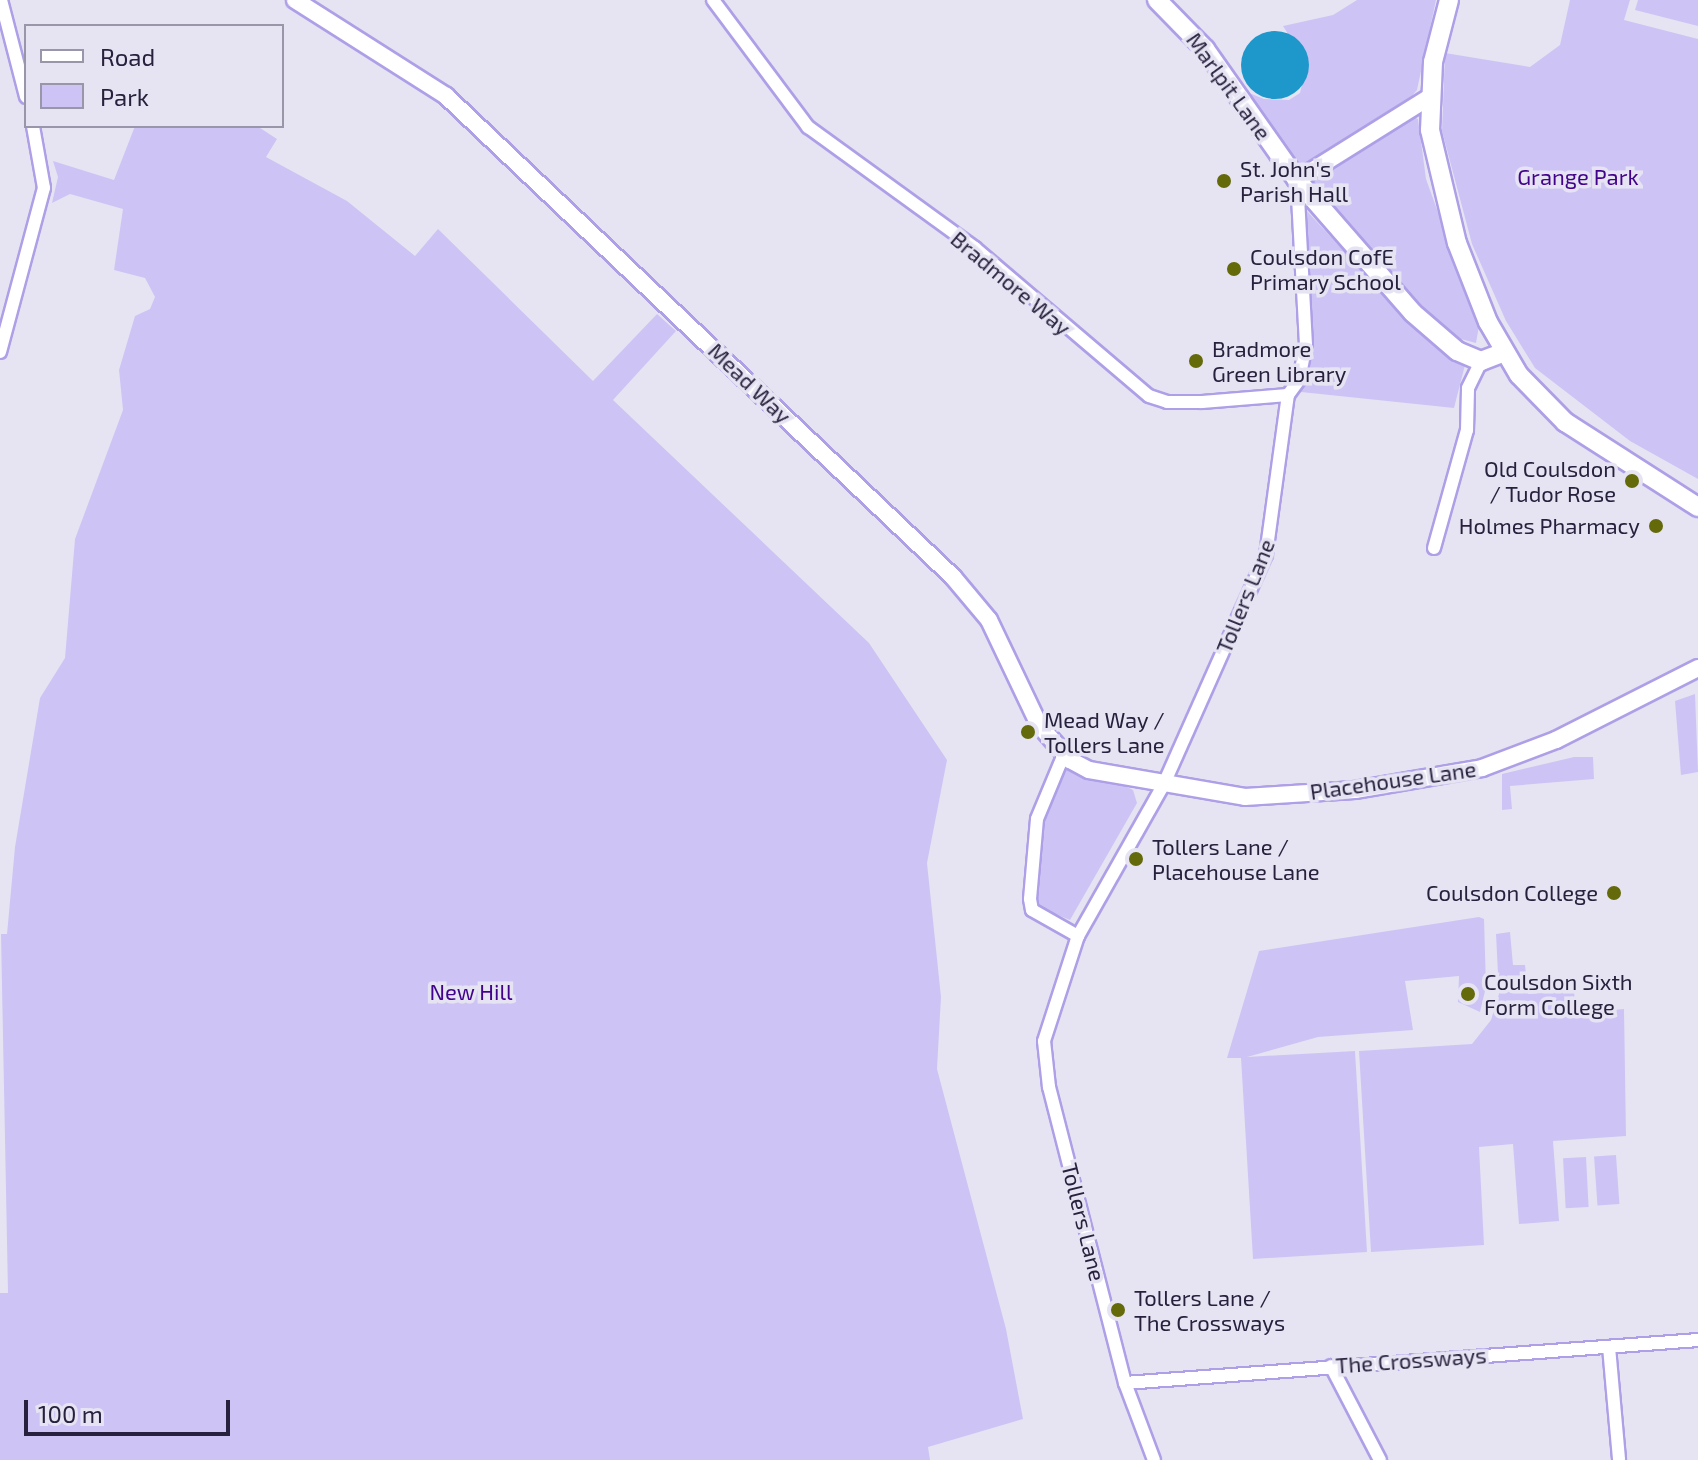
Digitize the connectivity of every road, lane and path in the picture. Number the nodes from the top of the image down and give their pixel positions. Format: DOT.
graph roads {
  1 [pos="1,0"];
  2 [pos="295,0"];
  3 [pos="713,0"];
  4 [pos="1157,0"];
  5 [pos="1449,0"];
  6 [pos="24,89"];
  7 [pos="1430,97"];
  8 [pos="33,128"];
  9 [pos="1297,180"];
  10 [pos="0,352"];
  11 [pos="1504,352"];
  12 [pos="1481,361"];
  13 [pos="1288,395"];
  14 [pos="1698,507"];
  15 [pos="1434,548"];
  16 [pos="1698,668"];
  17 [pos="1064,754"];
  18 [pos="1163,786"];
  19 [pos="1078,936"];
  20 [pos="1698,1340"];
  21 [pos="1609,1347"];
  22 [pos="1331,1366"];
  23 [pos="1125,1383"];
  24 [pos="1154,1460"];
  25 [pos="1380,1460"];
  26 [pos="1619,1460"];
  1 -- 6 [label="street"];
  2 -- 17 [label="street, Mead Way"];
  3 -- 13 [label="street, Bradmore Way"];
  4 -- 9 [label="main road, Marlpit Lane"];
  5 -- 7 [label="main road"];
  7 -- 9 [label="street"];
  7 -- 11 [label="main road"];
  8 -- 10 [label="street"];
  9 -- 12 [label="main road, Marlpit Lane"];
  9 -- 13 [label="street, Tollers Lane"];
  11 -- 12 [label="main road"];
  11 -- 14 [label="main road"];
  12 -- 15 [label="street"];
  13 -- 18 [label="street, Tollers Lane"];
  16 -- 18 [label="street, Placehouse Lane"];
  17 -- 18 [label="street, Mead Way"];
  17 -- 19 [label="street"];
  18 -- 19 [label="street, Tollers Lane"];
  19 -- 23 [label="street, Tollers Lane"];
  20 -- 21 [label="street, The Crossways"];
  21 -- 22 [label="street, The Crossways"];
  21 -- 26 [label="street"];
  22 -- 23 [label="street, The Crossways"];
  22 -- 25 [label="street"];
  23 -- 24 [label="street, Tollers Lane"];
}
